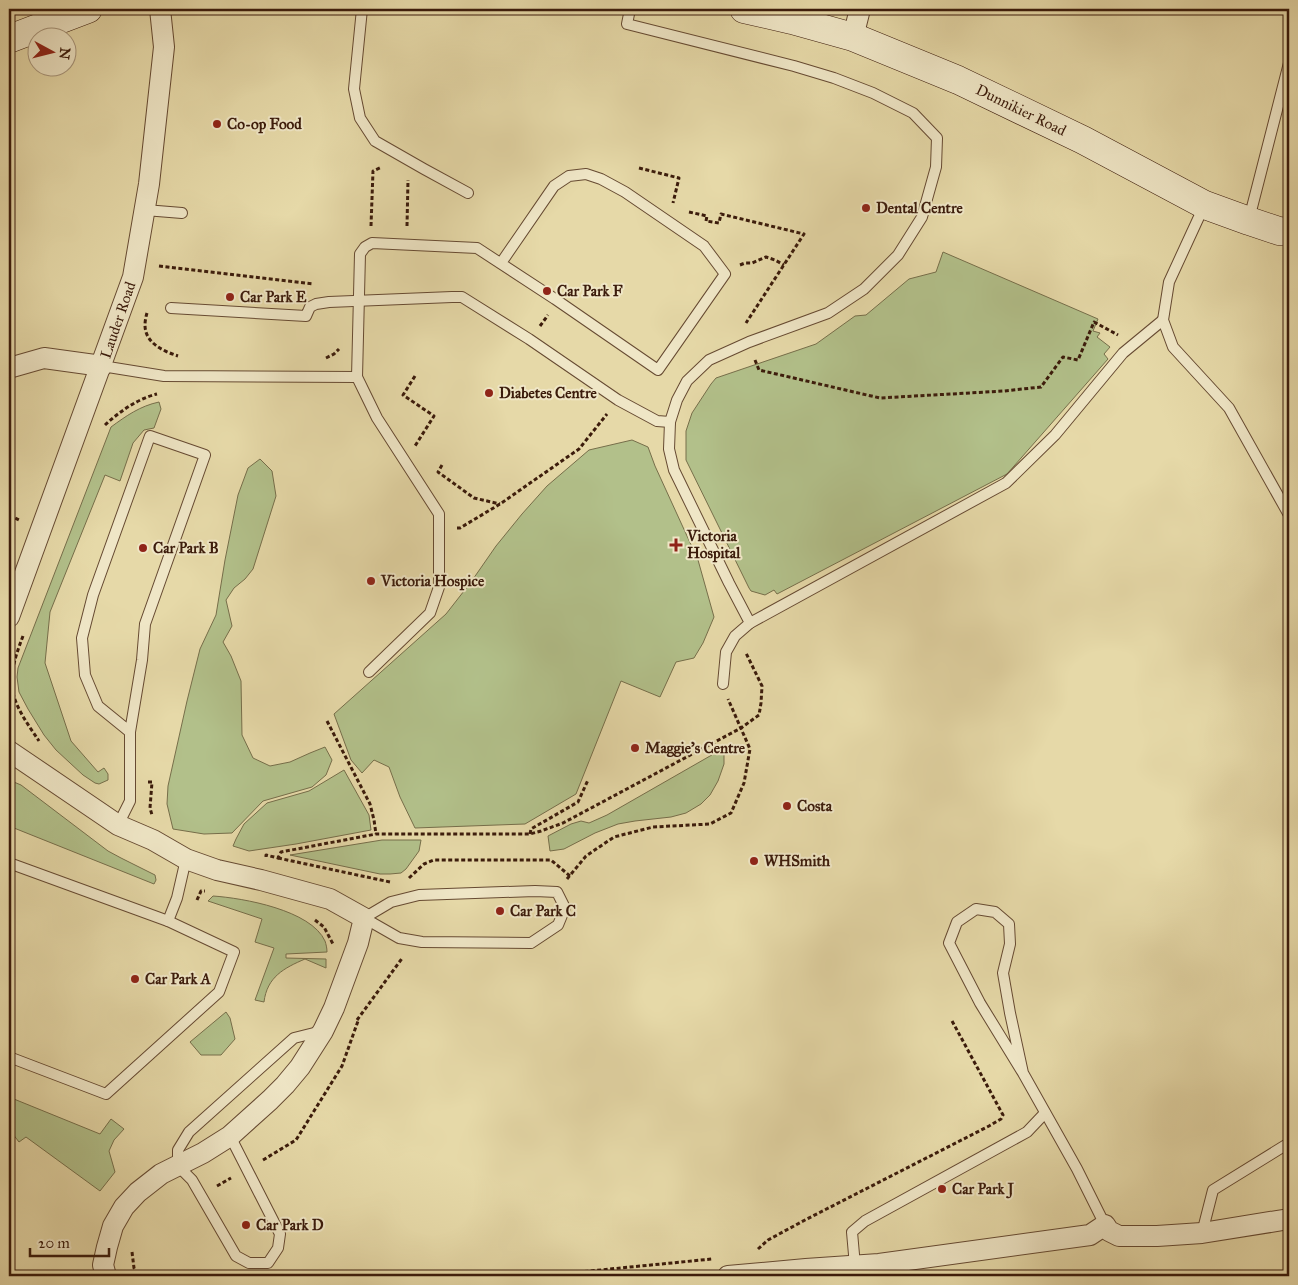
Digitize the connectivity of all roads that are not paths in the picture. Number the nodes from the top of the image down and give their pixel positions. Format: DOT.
graph roads {
  1 [pos="88,9"];
  2 [pos="160,9"];
  3 [pos="362,9"];
  4 [pos="630,9"];
  5 [pos="744,9"];
  6 [pos="860,9"];
  7 [pos="853,37"];
  8 [pos="9,39"];
  9 [pos="1289,63"];
  10 [pos="468,193"];
  11 [pos="1205,205"];
  12 [pos="145,210"];
  13 [pos="182,213"];
  14 [pos="1249,221"];
  15 [pos="1289,232"];
  16 [pos="501,263"];
  17 [pos="359,301"];
  18 [pos="170,308"];
  19 [pos="1163,320"];
  20 [pos="102,366"];
  21 [pos="9,368"];
  22 [pos="357,376"];
  23 [pos="670,422"];
  24 [pos="1289,515"];
  25 [pos="9,617"];
  26 [pos="750,623"];
  27 [pos="368,672"];
  28 [pos="723,684"];
  29 [pos="130,732"];
  30 [pos="9,750"];
  31 [pos="118,825"];
  32 [pos="186,859"];
  33 [pos="9,863"];
  34 [pos="364,918"];
  35 [pos="168,921"];
  36 [pos="323,1031"];
  37 [pos="9,1057"];
  38 [pos="1024,1073"];
  39 [pos="1045,1113"];
  40 [pos="230,1136"];
  41 [pos="1289,1143"];
  42 [pos="178,1166"];
  43 [pos="1289,1219"];
  44 [pos="1105,1225"];
  45 [pos="1202,1233"];
  46 [pos="855,1266"];
  47 [pos="807,1273"];
  48 [pos="106,1276"];
  49 [pos="728,1276"];
  1 -- 8 [label="street"];
  2 -- 12 [label="street, Lauder Road"];
  3 -- 10 [label="lane"];
  4 -- 23 [label="lane"];
  5 -- 7 [label="street, Dunnikier Road"];
  6 -- 7 [label="street"];
  7 -- 11 [label="street, Dunnikier Road"];
  9 -- 14 [label="lane"];
  11 -- 14 [label="street, Dunnikier Road"];
  11 -- 19 [label="lane"];
  12 -- 13 [label="lane"];
  12 -- 20 [label="street, Lauder Road"];
  14 -- 15 [label="street, Dunnikier Road"];
  16 -- 16 [label="lane"];
  16 -- 17 [label="lane"];
  17 -- 18 [label="lane"];
  17 -- 22 [label="lane"];
  17 -- 23 [label="lane"];
  19 -- 24 [label="lane"];
  19 -- 26 [label="lane"];
  20 -- 21 [label="street"];
  20 -- 22 [label="lane"];
  20 -- 25 [label="street, Lauder Road"];
  22 -- 27 [label="lane"];
  23 -- 26 [label="lane"];
  26 -- 28 [label="lane"];
  29 -- 29 [label="lane"];
  29 -- 31 [label="lane"];
  30 -- 31 [label="street"];
  31 -- 32 [label="street"];
  32 -- 34 [label="street"];
  32 -- 35 [label="lane"];
  33 -- 35 [label="lane"];
  34 -- 34 [label="lane"];
  34 -- 36 [label="street"];
  35 -- 37 [label="lane"];
  36 -- 40 [label="street"];
  36 -- 42 [label="lane"];
  38 -- 38 [label="lane"];
  38 -- 39 [label="lane"];
  39 -- 44 [label="lane"];
  39 -- 46 [label="lane"];
  40 -- 42 [label="street"];
  40 -- 42 [label="lane"];
  41 -- 45 [label="lane"];
  42 -- 48 [label="street"];
  43 -- 45 [label="street"];
  44 -- 45 [label="street"];
  44 -- 46 [label="street"];
  46 -- 47 [label="street"];
  47 -- 49 [label="street"];
}
